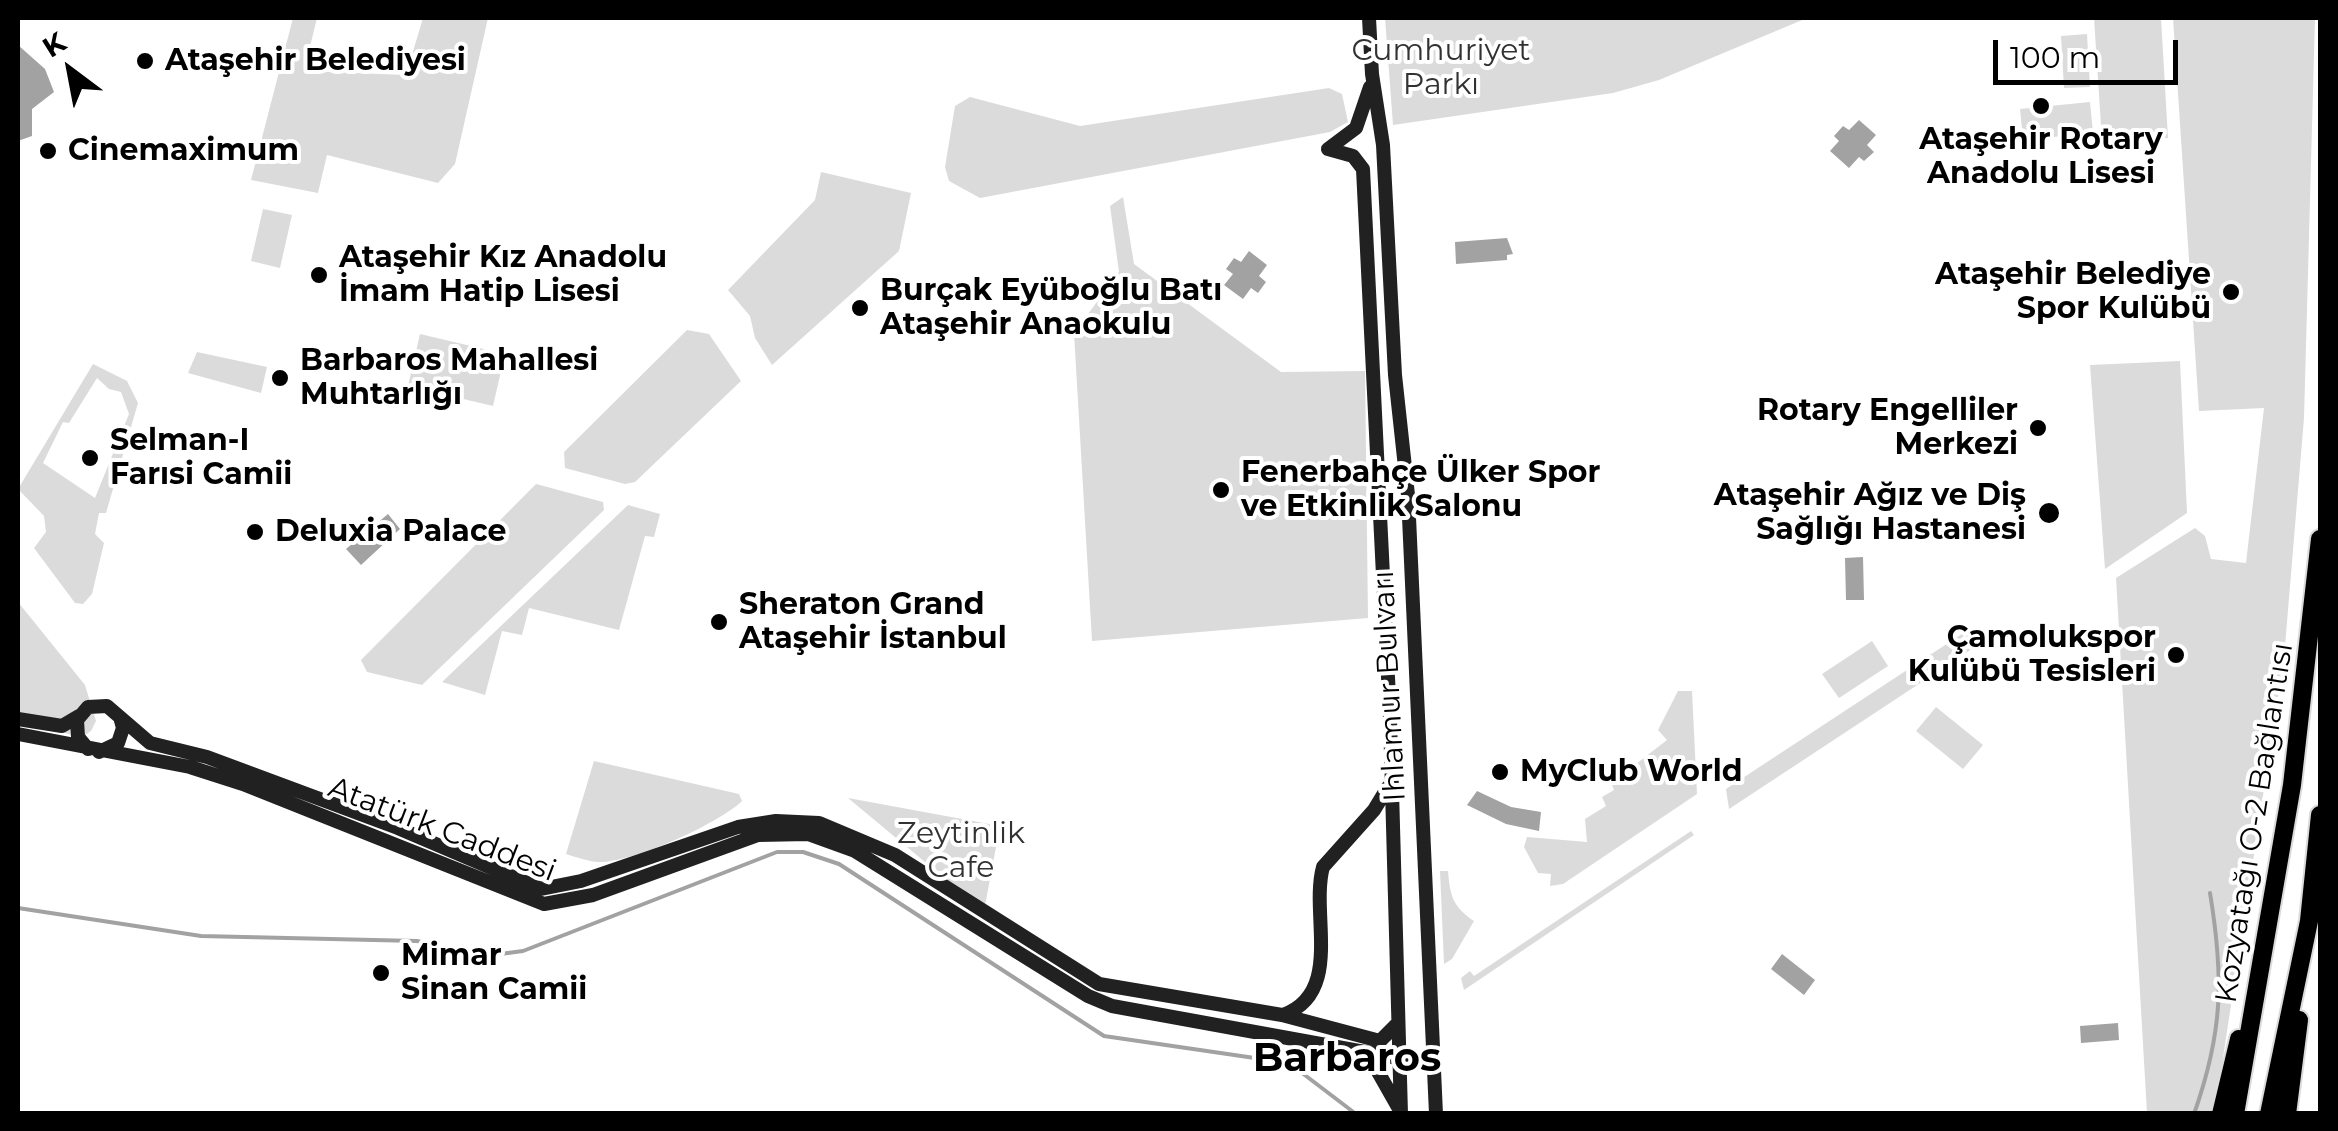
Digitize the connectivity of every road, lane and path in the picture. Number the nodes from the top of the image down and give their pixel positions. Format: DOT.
graph roads {
  1 [pos="1369,18"];
  2 [pos="1372,74"];
  3 [pos="2320,539"];
  4 [pos="117,713"];
  5 [pos="79,716"];
  6 [pos="18,719"];
  7 [pos="18,734"];
  8 [pos="92,750"];
  9 [pos="1390,784"];
  10 [pos="2320,815"];
  11 [pos="2309,921"];
  12 [pos="2266,926"];
  13 [pos="1282,1015"];
  14 [pos="1396,1025"];
  15 [pos="1380,1040"];
  16 [pos="1353,1049"];
  17 [pos="1399,1058"];
  18 [pos="1436,1065"];
  19 [pos="1401,1113"];
  20 [pos="1436,1114"];
  21 [pos="2221,1114"];
  22 [pos="2235,1114"];
  23 [pos="2269,1114"];
  24 [pos="2290,1114"];
  1 -- 2 [label="main road, Ihlamur Bulvarı"];
  2 -- 9 [label="main road, Ihlamur Bulvarı"];
  2 -- 18 [label="main road, Ihlamur Bulvarı"];
  3 -- 12 [label="highway, Kozyatağı O-2 Bağlantısı"];
  4 -- 5 [label="main road"];
  4 -- 8 [label="main road"];
  4 -- 13 [label="main road, Atatürk Caddesi"];
  5 -- 6 [label="main road"];
  5 -- 8 [label="main road"];
  7 -- 8 [label="main road, Atatürk Caddesi"];
  8 -- 16 [label="main road, Atatürk Caddesi"];
  9 -- 13 [label="main road"];
  9 -- 14 [label="main road, Ihlamur Bulvarı"];
  10 -- 11 [label="highway"];
  11 -- 23 [label="highway"];
  11 -- 24 [label="highway"];
  12 -- 21 [label="highway"];
  12 -- 22 [label="highway, Kozyatağı O-2 Bağlantısı"];
  13 -- 15 [label="main road, Atatürk Caddesi"];
  14 -- 15 [label="main road"];
  14 -- 17 [label="main road, Ihlamur Bulvarı"];
  15 -- 17 [label="main road"];
  16 -- 17 [label="main road, Atatürk Caddesi"];
  16 -- 19 [label="main road"];
  17 -- 18 [label="main road, Atatürk Caddesi"];
  17 -- 19 [label="main road"];
  18 -- 20 [label="main road, Ihlamur Bulvarı"];
}
